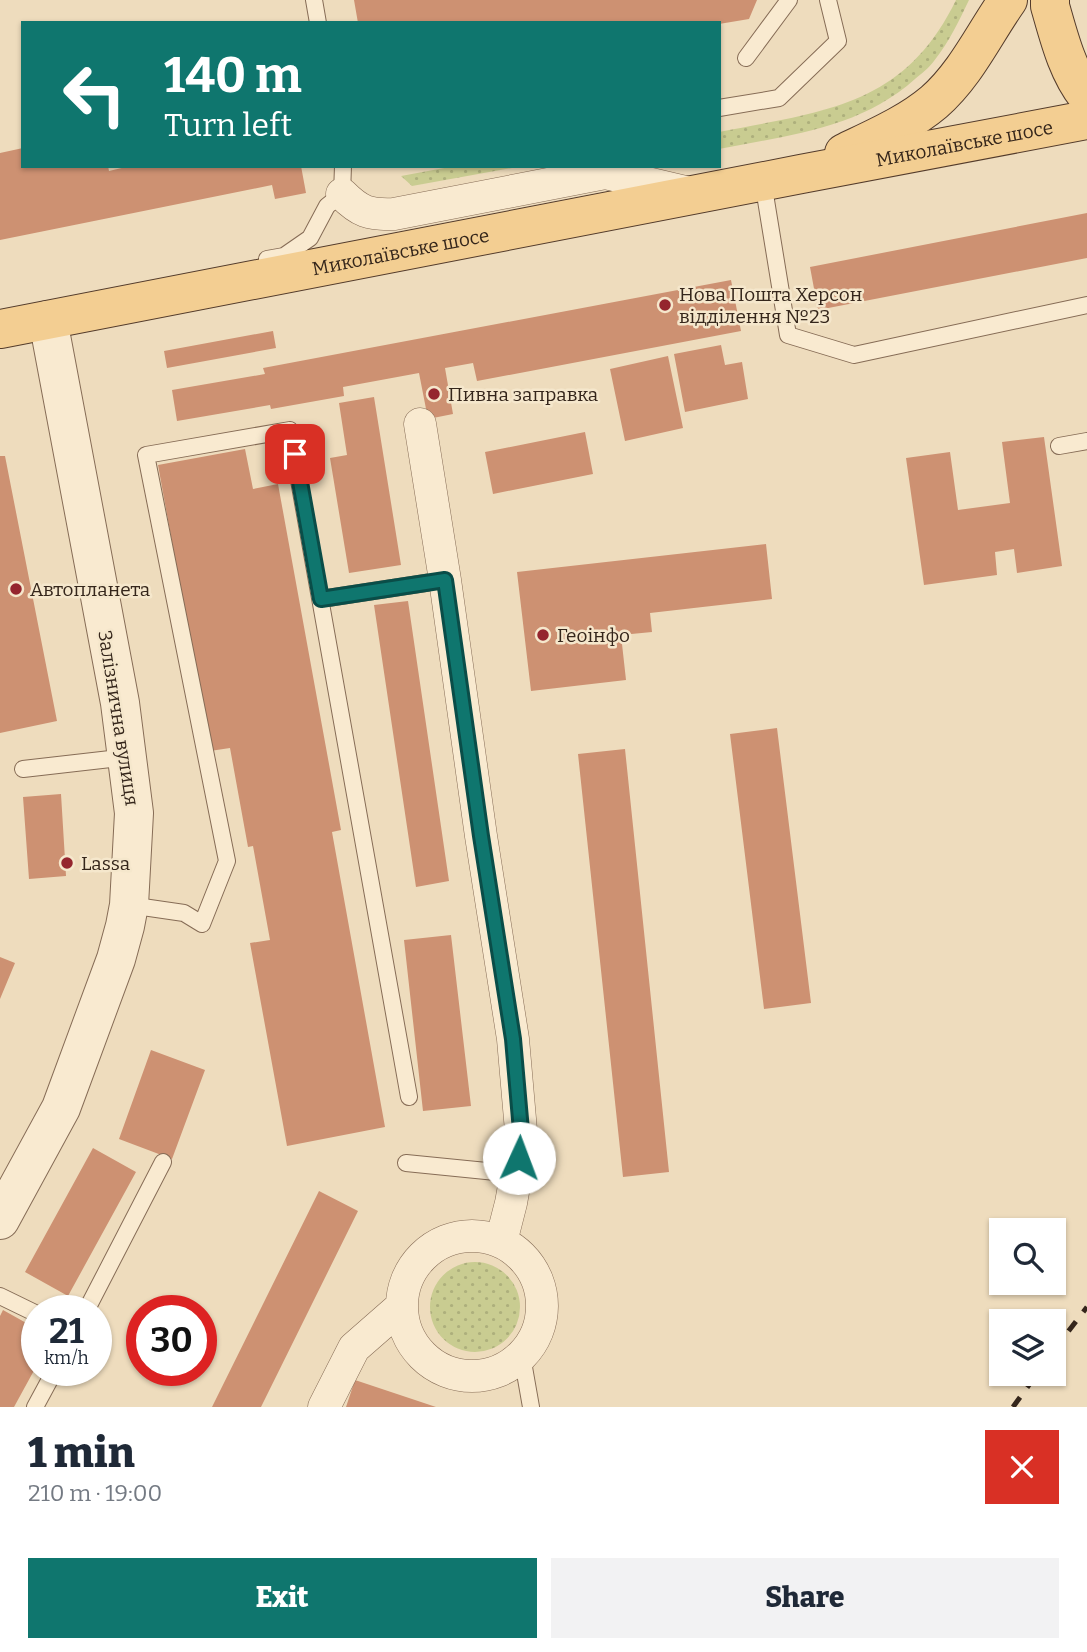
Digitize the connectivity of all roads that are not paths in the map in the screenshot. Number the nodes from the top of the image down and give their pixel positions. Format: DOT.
graph roads {
  1 [pos="314,0"];
  2 [pos="789,0"];
  3 [pos="828,0"];
  4 [pos="1008,0"];
  5 [pos="1050,0"];
  6 [pos="318,21"];
  7 [pos="746,58"];
  8 [pos="1087,96"];
  9 [pos="721,108"];
  10 [pos="1087,120"];
  11 [pos="801,174"];
  12 [pos="342,180"];
  13 [pos="763,182"];
  14 [pos="695,194"];
  15 [pos="258,261"];
  16 [pos="180,278"];
  17 [pos="1087,304"];
  18 [pos="48,320"];
  19 [pos="0,329"];
  20 [pos="420,424"];
  21 [pos="1087,441"];
  22 [pos="1059,446"];
  23 [pos="445,580"];
  24 [pos="321,599"];
  25 [pos="128,757"];
  26 [pos="23,769"];
  27 [pos="129,905"];
  28 [pos="410,1097"];
  29 [pos="163,1162"];
  30 [pos="406,1163"];
  31 [pos="516,1174"];
  32 [pos="0,1220"];
  33 [pos="501,1242"];
  34 [pos="94,1295"];
  35 [pos="0,1296"];
  36 [pos="21,1306"];
  37 [pos="402,1306"];
  38 [pos="522,1356"];
  39 [pos="46,1386"];
  40 [pos="35,1407"];
  41 [pos="324,1407"];
  42 [pos="531,1407"];
  1 -- 6 [label="lane"];
  2 -- 7 [label="lane"];
  3 -- 9 [label="lane"];
  4 -- 11 [label="main road, Миколаївське шосе"];
  5 -- 8 [label="main road"];
  10 -- 11 [label="main road, Миколаївське шосе"];
  11 -- 13 [label="main road, Миколаївське шосе"];
  12 -- 14 [label="street"];
  12 -- 15 [label="lane"];
  13 -- 14 [label="main road, Миколаївське шосе"];
  13 -- 17 [label="lane"];
  14 -- 18 [label="main road, Миколаївське шосе"];
  16 -- 18 [label="lane"];
  18 -- 19 [label="main road, Миколаївське шосе"];
  18 -- 25 [label="street, Залізнична вулиця"];
  20 -- 23 [label="street"];
  21 -- 22 [label="lane"];
  23 -- 24 [label="lane"];
  23 -- 31 [label="street"];
  24 -- 27 [label="lane"];
  24 -- 28 [label="lane"];
  25 -- 26 [label="lane"];
  25 -- 27 [label="street, Залізнична вулиця"];
  27 -- 32 [label="street, Залізнична вулиця"];
  29 -- 34 [label="lane"];
  30 -- 31 [label="lane"];
  31 -- 33 [label="street"];
  33 -- 37 [label="street"];
  33 -- 38 [label="street"];
  35 -- 36 [label="lane"];
  37 -- 38 [label="street"];
  37 -- 41 [label="street"];
  38 -- 42 [label="lane"];
  39 -- 40 [label="lane"];
}
